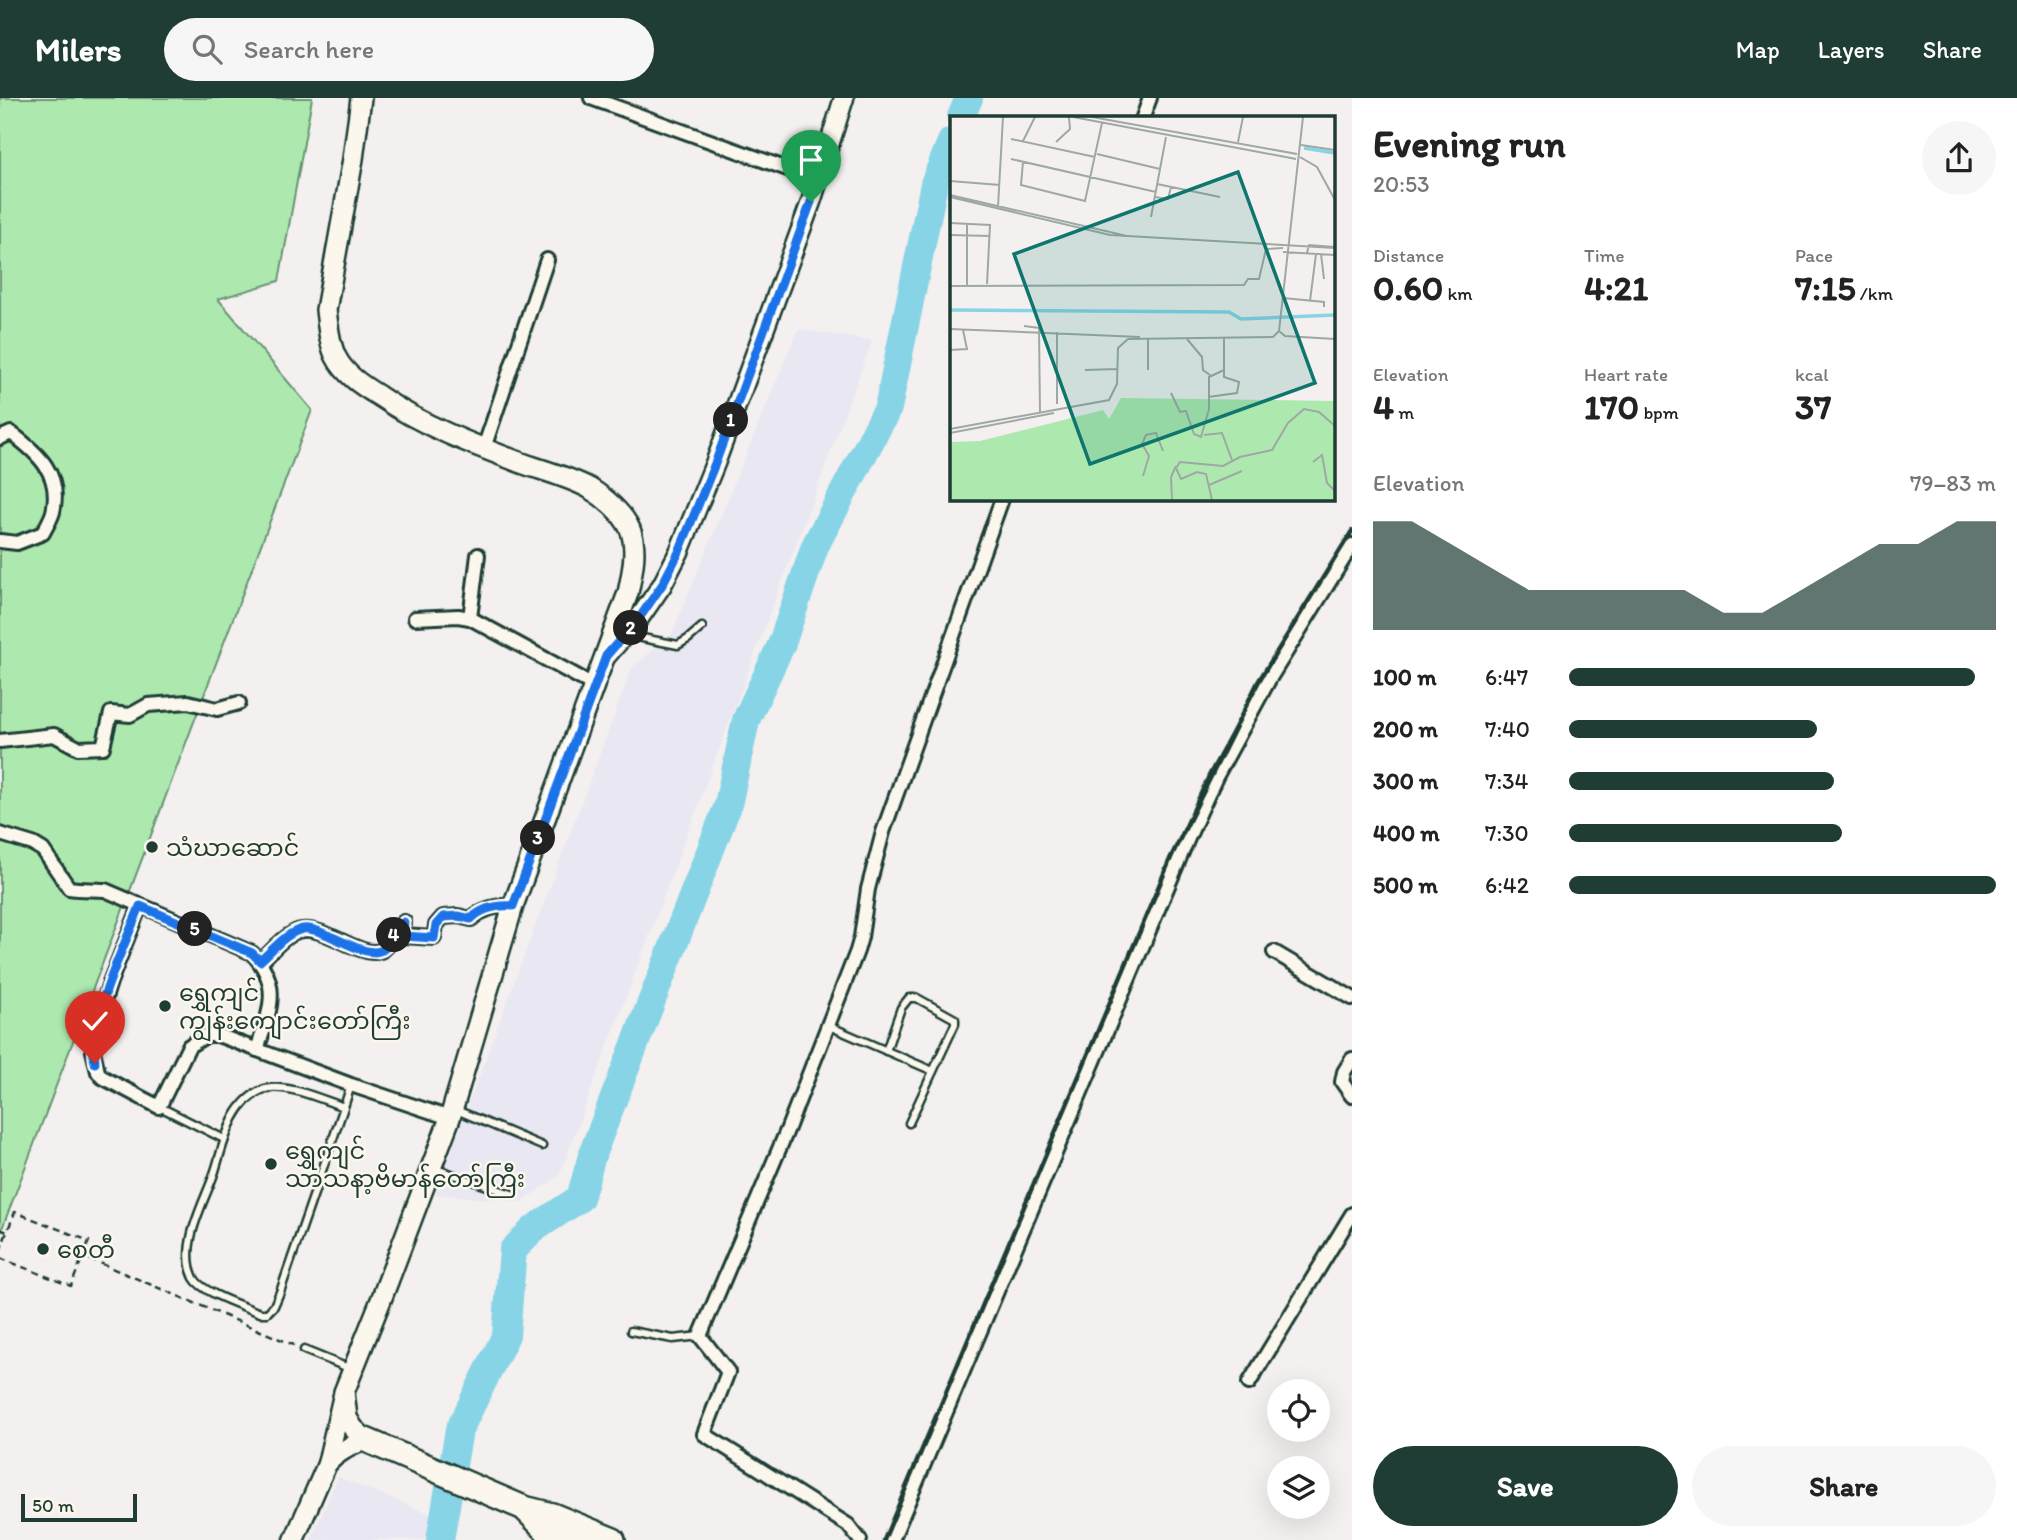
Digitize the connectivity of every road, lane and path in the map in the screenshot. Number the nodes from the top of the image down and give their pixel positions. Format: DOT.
graph roads {
  1 [pos="361,98"];
  2 [pos="592,98"];
  3 [pos="844,98"];
  4 [pos="1150,98"];
  5 [pos="1143,116"];
  6 [pos="818,180"];
  7 [pos="547,260"];
  8 [pos="0,438"];
  9 [pos="484,448"];
  10 [pos="1003,500"];
  11 [pos="0,541"];
  12 [pos="1352,545"];
  13 [pos="478,555"];
  14 [pos="415,618"];
  15 [pos="470,618"];
  16 [pos="702,626"];
  17 [pos="625,635"];
  18 [pos="606,656"];
  19 [pos="595,686"];
  20 [pos="239,703"];
  21 [pos="0,741"];
  22 [pos="0,834"];
  23 [pos="140,906"];
  24 [pos="513,906"];
  25 [pos="1274,952"];
  26 [pos="260,961"];
  27 [pos="1352,998"];
  28 [pos="827,1025"];
  29 [pos="257,1050"];
  30 [pos="886,1051"];
  31 [pos="1352,1059"];
  32 [pos="933,1071"];
  33 [pos="351,1085"];
  34 [pos="1352,1096"];
  35 [pos="159,1107"];
  36 [pos="344,1107"];
  37 [pos="451,1113"];
  38 [pos="909,1123"];
  39 [pos="224,1139"];
  40 [pos="542,1146"];
  41 [pos="432,1167"];
  42 [pos="512,1194"];
  43 [pos="1352,1214"];
  44 [pos="0,1229"];
  45 [pos="7,1232"];
  46 [pos="0,1251"];
  47 [pos="83,1256"];
  48 [pos="0,1258"];
  49 [pos="631,1331"];
  50 [pos="700,1336"];
  51 [pos="304,1350"];
  52 [pos="352,1369"];
  53 [pos="1249,1383"];
  54 [pos="344,1392"];
  55 [pos="366,1440"];
  56 [pos="327,1464"];
  57 [pos="524,1508"];
  58 [pos="543,1535"];
  59 [pos="294,1540"];
  60 [pos="576,1540"];
  61 [pos="613,1540"];
  62 [pos="860,1540"];
  63 [pos="892,1540"];
  1 -- 9 [label="main road"];
  2 -- 6 [label="street"];
  3 -- 6 [label="street"];
  4 -- 5 [label="street"];
  6 -- 17 [label="street"];
  7 -- 9 [label="street"];
  8 -- 11 [label="street"];
  9 -- 18 [label="main road"];
  10 -- 28 [label="street"];
  12 -- 63 [label="street"];
  13 -- 15 [label="street"];
  14 -- 15 [label="street"];
  15 -- 19 [label="street"];
  16 -- 17 [label="lane"];
  17 -- 18 [label="street"];
  18 -- 19 [label="main road"];
  19 -- 24 [label="main road"];
  20 -- 21 [label="street"];
  22 -- 23 [label="street"];
  23 -- 26 [label="street"];
  23 -- 35 [label="street"];
  24 -- 26 [label="street"];
  24 -- 37 [label="main road"];
  25 -- 27 [label="street"];
  26 -- 29 [label="street"];
  28 -- 30 [label="lane"];
  28 -- 50 [label="street"];
  29 -- 33 [label="street"];
  29 -- 35 [label="street"];
  30 -- 32 [label="lane"];
  30 -- 32 [label="lane"];
  31 -- 34 [label="street"];
  32 -- 38 [label="lane"];
  33 -- 36 [label="lane"];
  33 -- 37 [label="street"];
  35 -- 39 [label="lane"];
  36 -- 39 [label="lane"];
  36 -- 39 [label="lane"];
  37 -- 40 [label="lane"];
  37 -- 41 [label="main road"];
  41 -- 42 [label="lane"];
  41 -- 52 [label="main road"];
  43 -- 53 [label="street"];
  44 -- 45 [label="path"];
  45 -- 46 [label="path"];
  45 -- 47 [label="path"];
  47 -- 48 [label="path"];
  47 -- 51 [label="path"];
  49 -- 50 [label="lane"];
  50 -- 62 [label="street"];
  51 -- 52 [label="lane"];
  52 -- 54 [label="main road"];
  54 -- 55 [label="main road"];
  54 -- 56 [label="street"];
  55 -- 56 [label="street"];
  55 -- 57 [label="highway"];
  56 -- 59 [label="street"];
  57 -- 58 [label="highway"];
  57 -- 61 [label="highway"];
  58 -- 60 [label="highway"];
}
